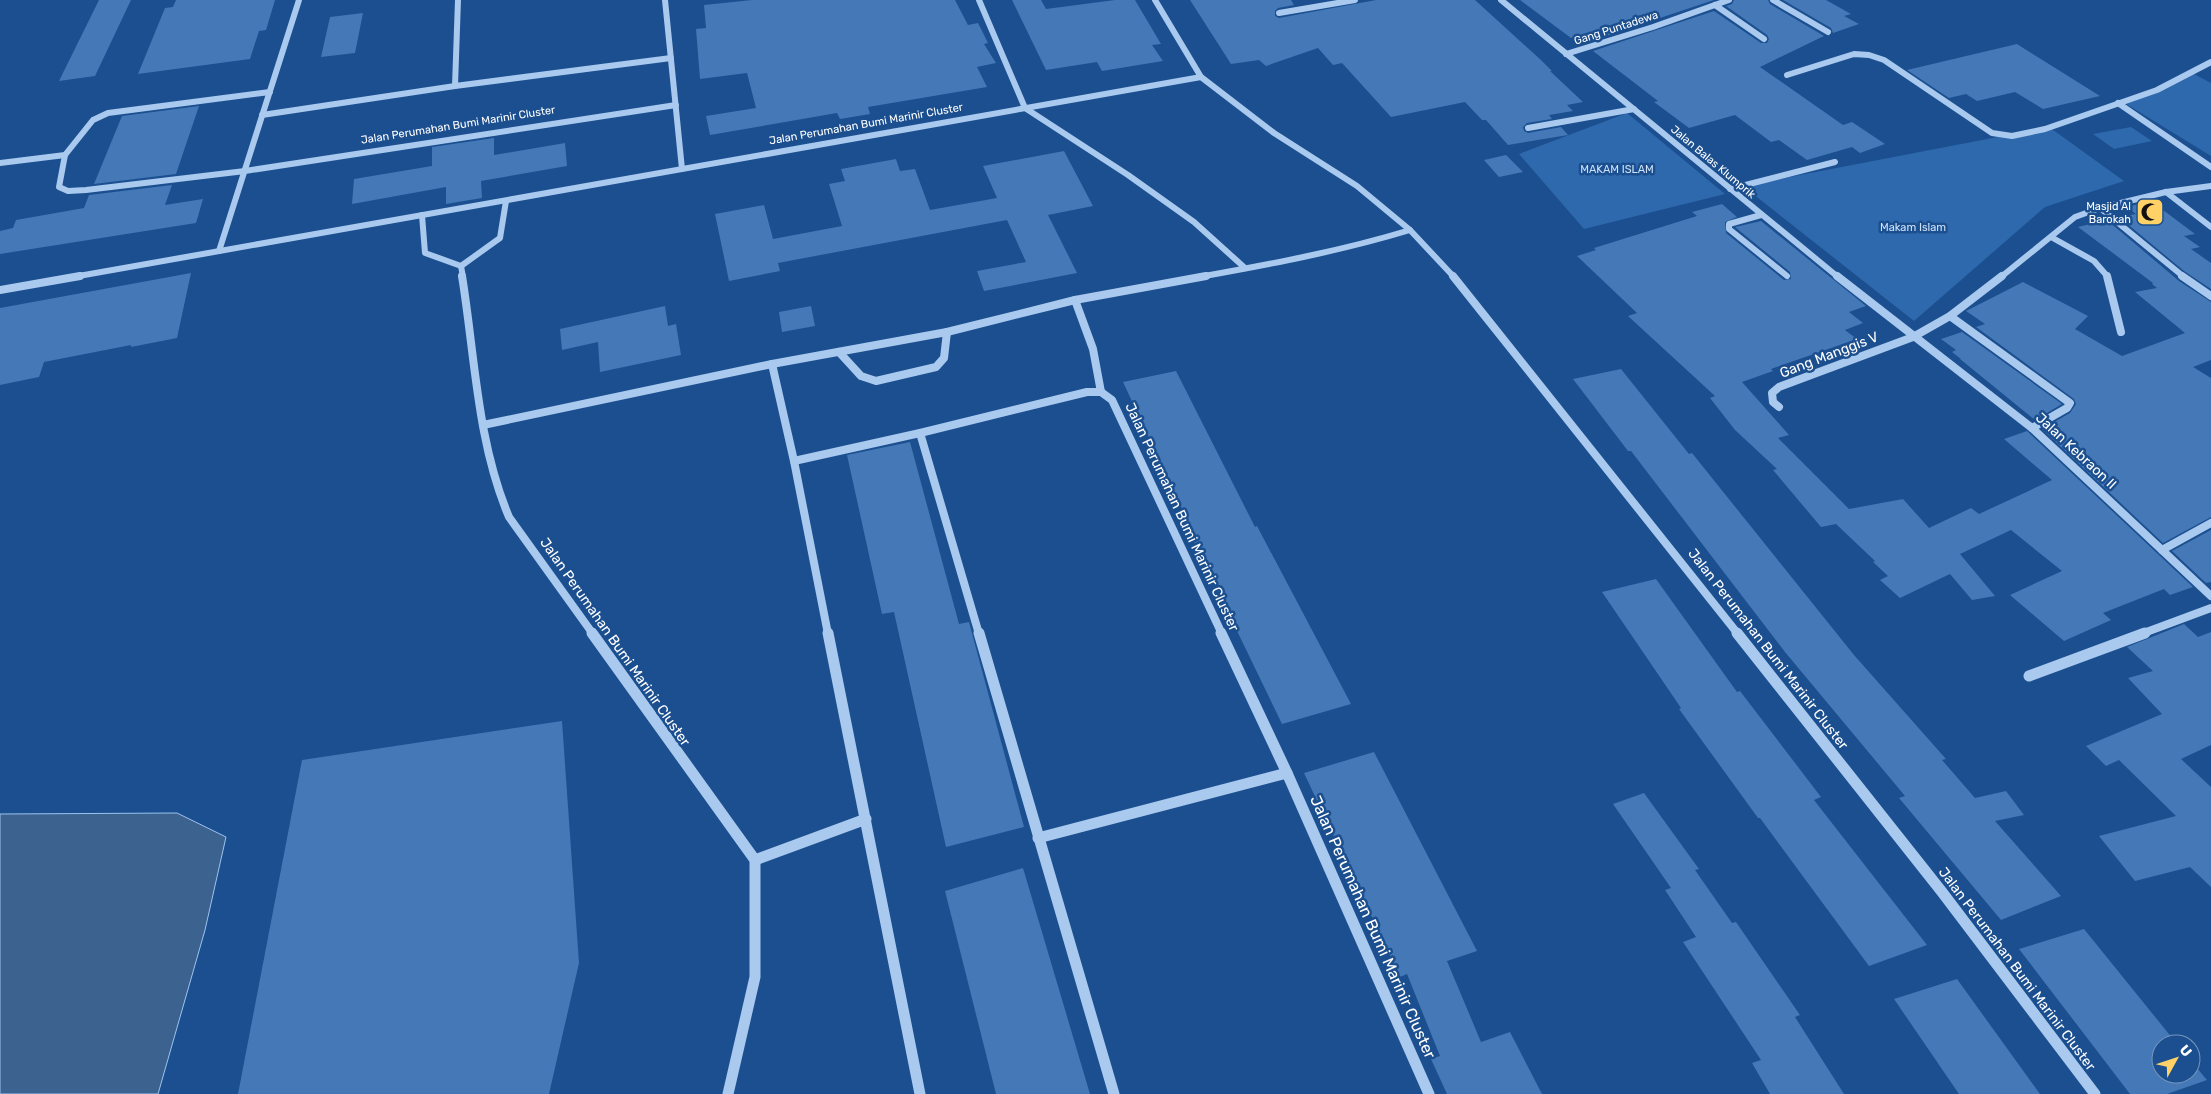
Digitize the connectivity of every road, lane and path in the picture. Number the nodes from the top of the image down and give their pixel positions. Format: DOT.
graph roads {
  1 [pos="299,0"];
  2 [pos="458,0"];
  3 [pos="665,0"];
  4 [pos="979,0"];
  5 [pos="1155,0"];
  6 [pos="1355,0"];
  7 [pos="1501,0"];
  8 [pos="1729,0"];
  9 [pos="1773,0"];
  10 [pos="1715,5"];
  11 [pos="1279,13"];
  12 [pos="1828,32"];
  13 [pos="1764,39"];
  14 [pos="1566,54"];
  15 [pos="671,58"];
  16 [pos="2211,62"];
  17 [pos="1787,75"];
  18 [pos="1201,77"];
  19 [pos="455,86"];
  20 [pos="270,92"];
  21 [pos="2118,103"];
  22 [pos="676,105"];
  23 [pos="1025,108"];
  24 [pos="1634,109"];
  25 [pos="262,116"];
  26 [pos="1528,128"];
  27 [pos="65,155"];
  28 [pos="1835,162"];
  29 [pos="0,163"];
  30 [pos="2211,167"];
  31 [pos="682,169"];
  32 [pos="245,171"];
  33 [pos="2211,186"];
  34 [pos="1730,189"];
  35 [pos="2166,192"];
  36 [pos="506,200"];
  37 [pos="2100,208"];
  38 [pos="422,215"];
  39 [pos="1761,215"];
  40 [pos="2211,227"];
  41 [pos="1410,230"];
  42 [pos="2051,237"];
  43 [pos="219,252"];
  44 [pos="461,266"];
  45 [pos="1245,268"];
  46 [pos="1787,276"];
  47 [pos="0,290"];
  48 [pos="2211,296"];
  49 [pos="1075,300"];
  50 [pos="1950,316"];
  51 [pos="947,332"];
  52 [pos="2121,332"];
  53 [pos="1913,337"];
  54 [pos="839,352"];
  55 [pos="772,364"];
  56 [pos="1101,392"];
  57 [pos="1779,407"];
  58 [pos="483,425"];
  59 [pos="2032,428"];
  60 [pos="920,433"];
  61 [pos="794,461"];
  62 [pos="2211,523"];
  63 [pos="2162,550"];
  64 [pos="2211,596"];
  65 [pos="2211,608"];
  66 [pos="2029,676"];
  67 [pos="1287,773"];
  68 [pos="866,819"];
  69 [pos="1038,838"];
  70 [pos="755,860"];
  71 [pos="728,1094"];
  72 [pos="920,1094"];
  73 [pos="1114,1094"];
  74 [pos="1429,1094"];
  75 [pos="2094,1094"];
  1 -- 20 [label="street"];
  2 -- 19 [label="street"];
  3 -- 15 [label="street"];
  4 -- 23 [label="street"];
  5 -- 18 [label="street, Jalan Perumahan Bumi Marinir Cluster"];
  6 -- 11 [label="street"];
  7 -- 14 [label="street, Jalan Balas Klumprik"];
  8 -- 10 [label="street, Gang Puntadewa"];
  9 -- 12 [label="street"];
  10 -- 13 [label="street"];
  10 -- 14 [label="street, Gang Puntadewa"];
  14 -- 24 [label="street, Jalan Balas Klumprik"];
  15 -- 19 [label="street"];
  15 -- 22 [label="street"];
  16 -- 21 [label="street"];
  17 -- 21 [label="street"];
  18 -- 23 [label="street, Jalan Perumahan Bumi Marinir Cluster"];
  18 -- 41 [label="street, Jalan Perumahan Bumi Marinir Cluster"];
  19 -- 25 [label="street"];
  20 -- 25 [label="street"];
  20 -- 27 [label="street"];
  21 -- 30 [label="street"];
  22 -- 31 [label="street"];
  22 -- 32 [label="street, Jalan Perumahan Bumi Marinir Cluster"];
  23 -- 31 [label="street, Jalan Perumahan Bumi Marinir Cluster"];
  23 -- 45 [label="street"];
  24 -- 26 [label="street"];
  24 -- 34 [label="street, Jalan Balas Klumprik"];
  25 -- 32 [label="street"];
  27 -- 29 [label="street"];
  27 -- 32 [label="street, Jalan Perumahan Bumi Marinir Cluster"];
  28 -- 34 [label="street"];
  31 -- 36 [label="street, Jalan Perumahan Bumi Marinir Cluster"];
  32 -- 43 [label="street"];
  33 -- 35 [label="street"];
  34 -- 39 [label="street, Jalan Balas Klumprik"];
  35 -- 37 [label="street"];
  35 -- 40 [label="street"];
  36 -- 38 [label="street, Jalan Perumahan Bumi Marinir Cluster"];
  36 -- 44 [label="street"];
  37 -- 42 [label="street"];
  37 -- 48 [label="street"];
  38 -- 43 [label="street, Jalan Perumahan Bumi Marinir Cluster"];
  38 -- 44 [label="street"];
  39 -- 46 [label="street"];
  39 -- 53 [label="street, Jalan Balas Klumprik"];
  41 -- 45 [label="street"];
  41 -- 75 [label="street, Jalan Perumahan Bumi Marinir Cluster"];
  42 -- 50 [label="street"];
  42 -- 52 [label="street"];
  43 -- 47 [label="street, Jalan Perumahan Bumi Marinir Cluster"];
  44 -- 58 [label="street, Jalan Perumahan Bumi Marinir Cluster"];
  45 -- 49 [label="street"];
  49 -- 51 [label="street"];
  49 -- 56 [label="street"];
  50 -- 53 [label="street"];
  50 -- 59 [label="street"];
  51 -- 54 [label="street"];
  51 -- 54 [label="street"];
  53 -- 57 [label="street, Gang Manggis V"];
  53 -- 59 [label="street, Jalan Kebraon II"];
  54 -- 55 [label="street"];
  55 -- 58 [label="street"];
  55 -- 61 [label="street"];
  56 -- 60 [label="street"];
  56 -- 67 [label="street, Jalan Perumahan Bumi Marinir Cluster"];
  58 -- 70 [label="street, Jalan Perumahan Bumi Marinir Cluster"];
  59 -- 63 [label="street, Jalan Kebraon II"];
  60 -- 61 [label="street"];
  60 -- 69 [label="street"];
  61 -- 68 [label="street"];
  62 -- 63 [label="street"];
  63 -- 64 [label="street, Jalan Kebraon II"];
  65 -- 66 [label="street"];
  67 -- 69 [label="street"];
  67 -- 74 [label="street, Jalan Perumahan Bumi Marinir Cluster"];
  68 -- 70 [label="street"];
  68 -- 72 [label="street"];
  69 -- 73 [label="street"];
  70 -- 71 [label="street"];
}
